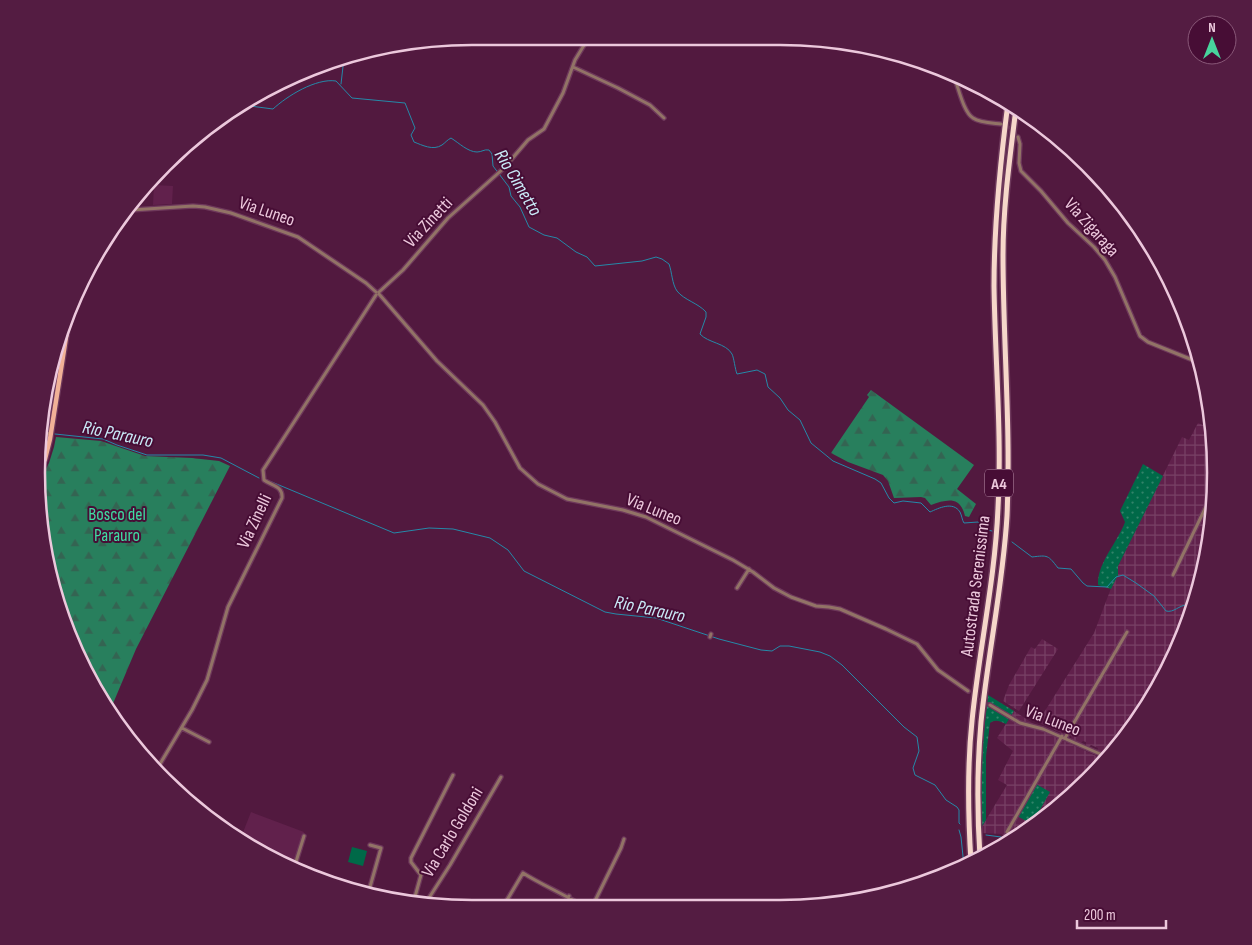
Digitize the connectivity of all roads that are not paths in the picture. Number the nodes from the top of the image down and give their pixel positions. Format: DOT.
graph roads {
  1 [pos="584,45"];
  2 [pos="573,67"];
  3 [pos="956,84"];
  4 [pos="1007,111"];
  5 [pos="1015,116"];
  6 [pos="664,118"];
  7 [pos="1001,124"];
  8 [pos="1018,137"];
  9 [pos="135,210"];
  10 [pos="377,293"];
  11 [pos="65,347"];
  12 [pos="1191,359"];
  13 [pos="51,433"];
  14 [pos="47,434"];
  15 [pos="46,455"];
  16 [pos="1205,508"];
  17 [pos="749,569"];
  18 [pos="1173,575"];
  19 [pos="737,588"];
  20 [pos="1127,632"];
  21 [pos="968,691"];
  22 [pos="990,705"];
  23 [pos="182,728"];
  24 [pos="1064,737"];
  25 [pos="209,742"];
  26 [pos="1100,755"];
  27 [pos="160,764"];
  28 [pos="453,775"];
  29 [pos="501,777"];
  30 [pos="1007,832"];
  31 [pos="304,836"];
  32 [pos="624,839"];
  33 [pos="370,845"];
  34 [pos="980,850"];
  35 [pos="971,855"];
  36 [pos="296,862"];
  37 [pos="370,887"];
  38 [pos="415,896"];
  39 [pos="569,896"];
  40 [pos="429,897"];
  41 [pos="507,900"];
  42 [pos="567,900"];
  43 [pos="574,900"];
  44 [pos="595,900"];
  1 -- 2 [label="street, Via Zinetti"];
  2 -- 6 [label="street"];
  2 -- 10 [label="street, Via Zinetti"];
  3 -- 7 [label="street"];
  4 -- 35 [label="highway, Autostrada Serenissima / A4"];
  5 -- 34 [label="highway, Autostrada Serenissima / A4"];
  8 -- 12 [label="street, Via Zigaraga"];
  9 -- 10 [label="street, Via Luneo"];
  10 -- 17 [label="street, Via Luneo"];
  10 -- 23 [label="street, Via Zinelli"];
  11 -- 13 [label="main road"];
  13 -- 14 [label="street"];
  13 -- 15 [label="main road"];
  16 -- 18 [label="street"];
  17 -- 19 [label="street"];
  17 -- 21 [label="street, Via Luneo"];
  20 -- 24 [label="street"];
  22 -- 24 [label="street, Via Luneo"];
  23 -- 25 [label="street"];
  23 -- 27 [label="street, Via Zinelli"];
  24 -- 26 [label="street, Via Luneo"];
  24 -- 30 [label="street"];
  28 -- 38 [label="street, Via Carlo Goldoni"];
  29 -- 40 [label="street, Via Carlo Goldoni"];
  31 -- 36 [label="street"];
  32 -- 44 [label="street"];
  33 -- 37 [label="street"];
  39 -- 41 [label="street"];
  39 -- 42 [label="street"];
  39 -- 43 [label="street"];
}
